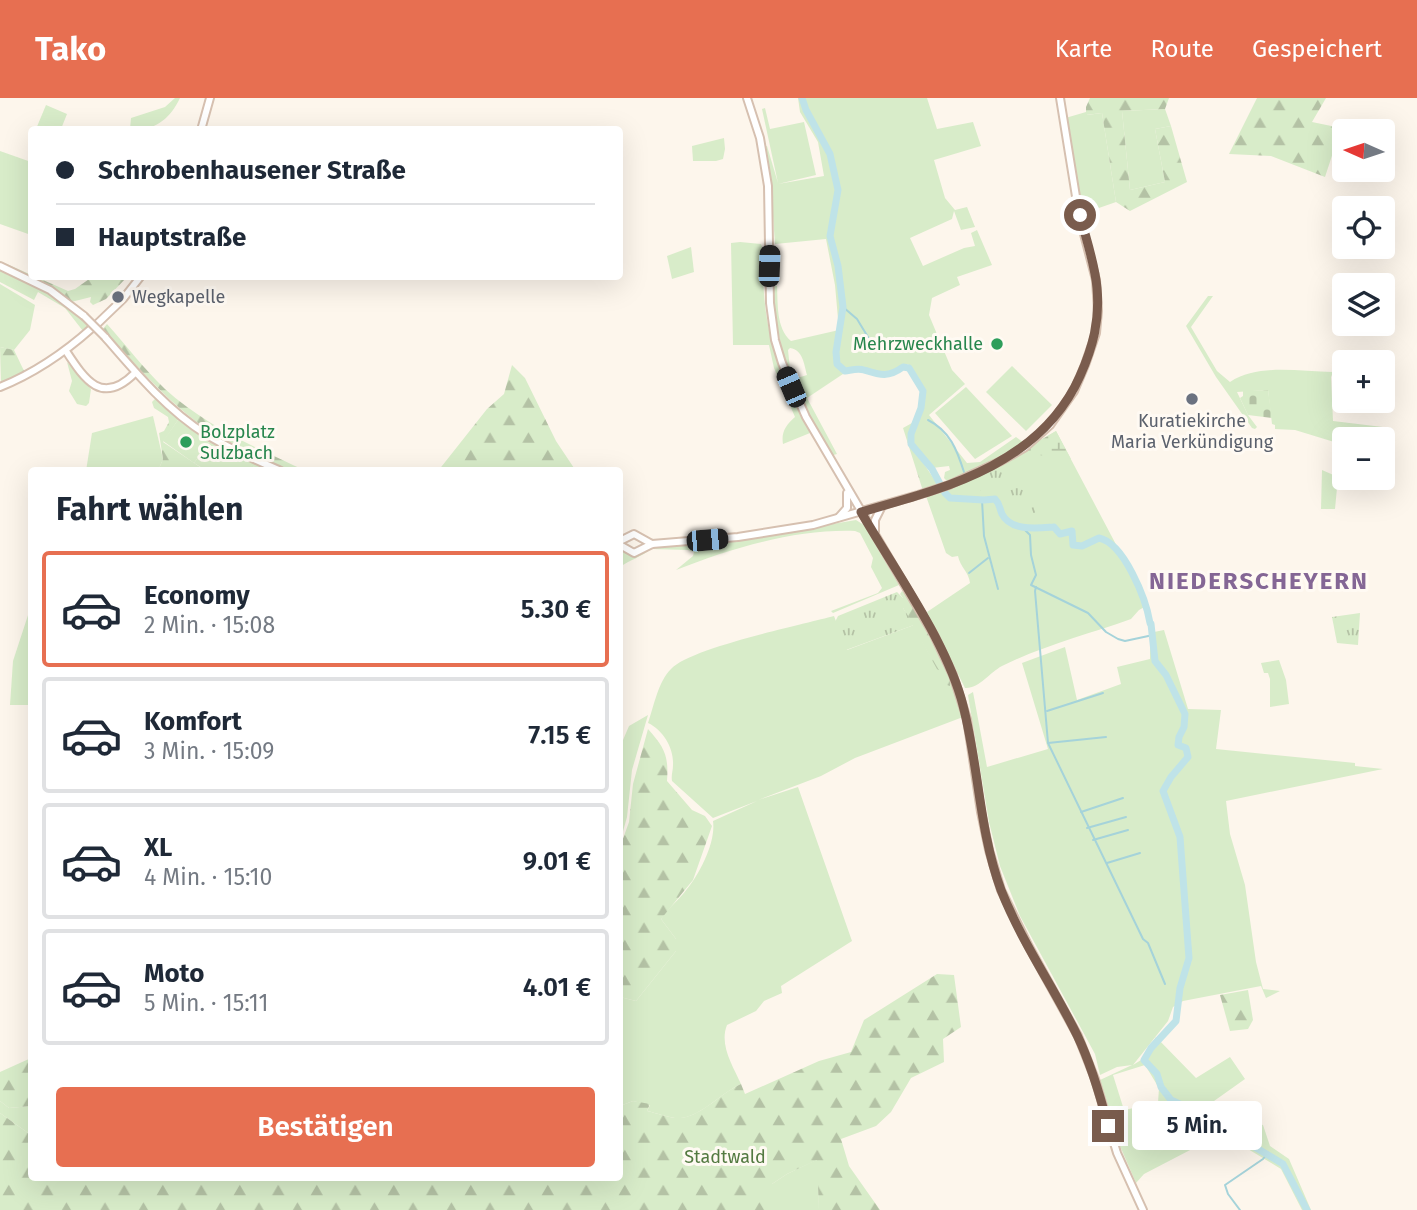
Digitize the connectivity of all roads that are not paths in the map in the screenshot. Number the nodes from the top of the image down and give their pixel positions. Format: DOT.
graph roads {
  1 [pos="210,98"];
  2 [pos="747,98"];
  3 [pos="1060,98"];
  4 [pos="202,126"];
  5 [pos="0,266"];
  6 [pos="28,279"];
  7 [pos="29,280"];
  8 [pos="138,280"];
  9 [pos="66,351"];
  10 [pos="135,373"];
  11 [pos="0,387"];
  12 [pos="273,467"];
  13 [pos="846,488"];
  14 [pos="882,506"];
  15 [pos="861,512"];
  16 [pos="836,519"];
  17 [pos="875,535"];
  18 [pos="642,538"];
  19 [pos="623,543"];
  20 [pos="652,544"];
  21 [pos="641,549"];
  22 [pos="1143,1210"];
  1 -- 4 [label="main road"];
  2 -- 13 [label="main road"];
  3 -- 14 [label="main road"];
  5 -- 6 [label="main road, bridge"];
  7 -- 10 [label="main road, bridge"];
  8 -- 9 [label="main road"];
  9 -- 10 [label="main road"];
  9 -- 11 [label="main road"];
  10 -- 12 [label="main road"];
  13 -- 15 [label="main road"];
  13 -- 16 [label="main road"];
  14 -- 15 [label="main road"];
  14 -- 17 [label="main road"];
  15 -- 16 [label="main road"];
  15 -- 17 [label="main road"];
  16 -- 20 [label="main road"];
  17 -- 22 [label="main road"];
  18 -- 19 [label="main road"];
  18 -- 20 [label="main road"];
  18 -- 21 [label="main road"];
  19 -- 21 [label="main road"];
  20 -- 21 [label="main road"];
}
